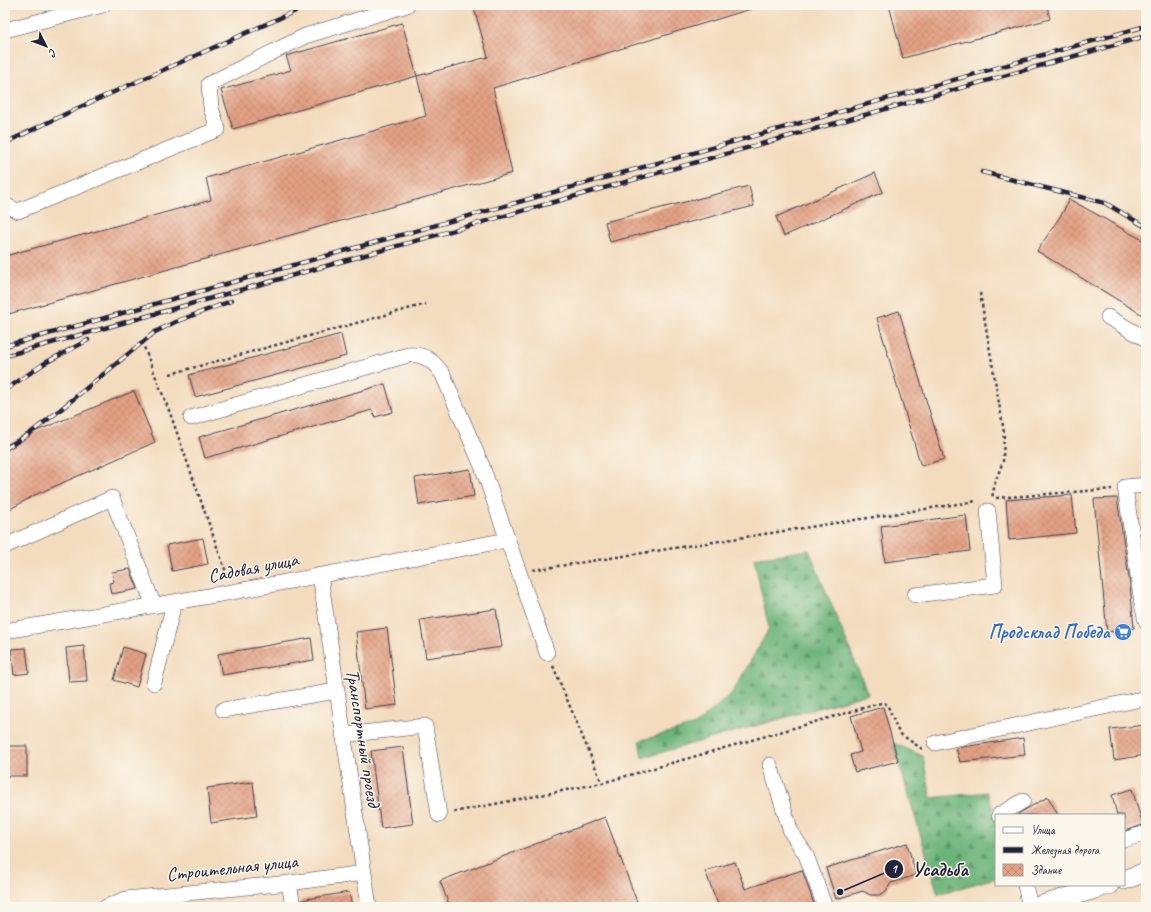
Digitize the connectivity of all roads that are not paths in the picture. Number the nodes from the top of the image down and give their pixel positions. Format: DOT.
graph roads {
  1 [pos="104,5"];
  2 [pos="407,5"];
  3 [pos="80,8"];
  4 [pos="5,30"];
  5 [pos="5,205"];
  6 [pos="1108,317"];
  7 [pos="1146,339"];
  8 [pos="190,418"];
  9 [pos="1146,485"];
  10 [pos="988,503"];
  11 [pos="507,540"];
  12 [pos="5,546"];
  13 [pos="320,576"];
  14 [pos="915,595"];
  15 [pos="174,603"];
  16 [pos="154,606"];
  17 [pos="1146,621"];
  18 [pos="5,631"];
  19 [pos="547,652"];
  20 [pos="154,683"];
  21 [pos="336,690"];
  22 [pos="1146,698"];
  23 [pos="223,710"];
  24 [pos="343,735"];
  25 [pos="935,743"];
  26 [pos="770,764"];
  27 [pos="1023,801"];
  28 [pos="1001,814"];
  29 [pos="439,815"];
  30 [pos="1146,833"];
  31 [pos="1125,840"];
  32 [pos="1146,872"];
  33 [pos="364,873"];
  34 [pos="1125,880"];
  35 [pos="289,883"];
  36 [pos="1025,886"];
  37 [pos="1098,886"];
  38 [pos="106,907"];
  39 [pos="293,907"];
  40 [pos="369,907"];
  41 [pos="825,907"];
  42 [pos="1030,907"];
  43 [pos="1035,907"];
  1 -- 3 [label="street"];
  2 -- 5 [label="street"];
  3 -- 4 [label="street"];
  6 -- 7 [label="street"];
  8 -- 11 [label="street"];
  9 -- 17 [label="street"];
  10 -- 14 [label="street"];
  11 -- 13 [label="street, Садовая улица"];
  11 -- 19 [label="street"];
  12 -- 16 [label="street"];
  13 -- 15 [label="street, Садовая улица"];
  13 -- 21 [label="street, Транспортный проезд"];
  15 -- 16 [label="street, Садовая улица"];
  15 -- 20 [label="street"];
  16 -- 18 [label="street, Садовая улица"];
  21 -- 23 [label="street"];
  21 -- 24 [label="street, Транспортный проезд"];
  22 -- 25 [label="street"];
  24 -- 29 [label="street"];
  24 -- 33 [label="street, Транспортный проезд"];
  26 -- 41 [label="street"];
  27 -- 28 [label="street"];
  30 -- 31 [label="street"];
  32 -- 34 [label="main road"];
  33 -- 35 [label="street, Строительная улица"];
  33 -- 40 [label="street, Транспортный проезд"];
  35 -- 38 [label="street, Строительная улица"];
  35 -- 39 [label="street"];
  36 -- 42 [label="street"];
  37 -- 43 [label="main road"];
}
